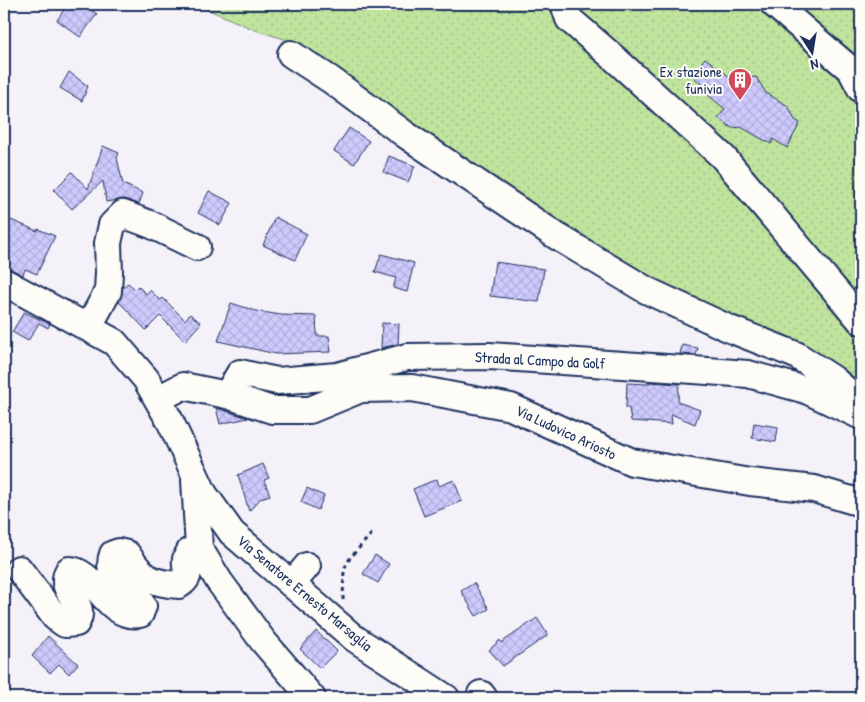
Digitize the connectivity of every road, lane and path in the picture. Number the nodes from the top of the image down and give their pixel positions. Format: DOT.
graph roads {
  1 [pos="564,4"];
  2 [pos="774,4"];
  3 [pos="291,54"];
  4 [pos="861,89"];
  5 [pos="197,246"];
  6 [pos="4,282"];
  7 [pos="861,321"];
  8 [pos="88,328"];
  9 [pos="227,395"];
  10 [pos="158,399"];
  11 [pos="861,403"];
  12 [pos="861,416"];
  13 [pos="194,476"];
  14 [pos="861,502"];
  15 [pos="373,532"];
  16 [pos="199,548"];
  17 [pos="19,569"];
  18 [pos="343,604"];
  19 [pos="312,698"];
  20 [pos="446,698"];
  1 -- 7 [label="street"];
  2 -- 4 [label="street"];
  3 -- 11 [label="street"];
  5 -- 8 [label="street"];
  6 -- 8 [label="street, Via Senatore Ernesto Marsaglia"];
  8 -- 10 [label="street, Via Senatore Ernesto Marsaglia"];
  9 -- 10 [label="street, Via Ludovico Ariosto"];
  9 -- 12 [label="street, Strada al Campo da Golf"];
  9 -- 14 [label="street, Via Ludovico Ariosto"];
  10 -- 13 [label="street, Via Senatore Ernesto Marsaglia"];
  13 -- 16 [label="street"];
  13 -- 20 [label="street, Via Senatore Ernesto Marsaglia"];
  15 -- 18 [label="path"];
  16 -- 17 [label="street"];
  16 -- 19 [label="street"];
}
